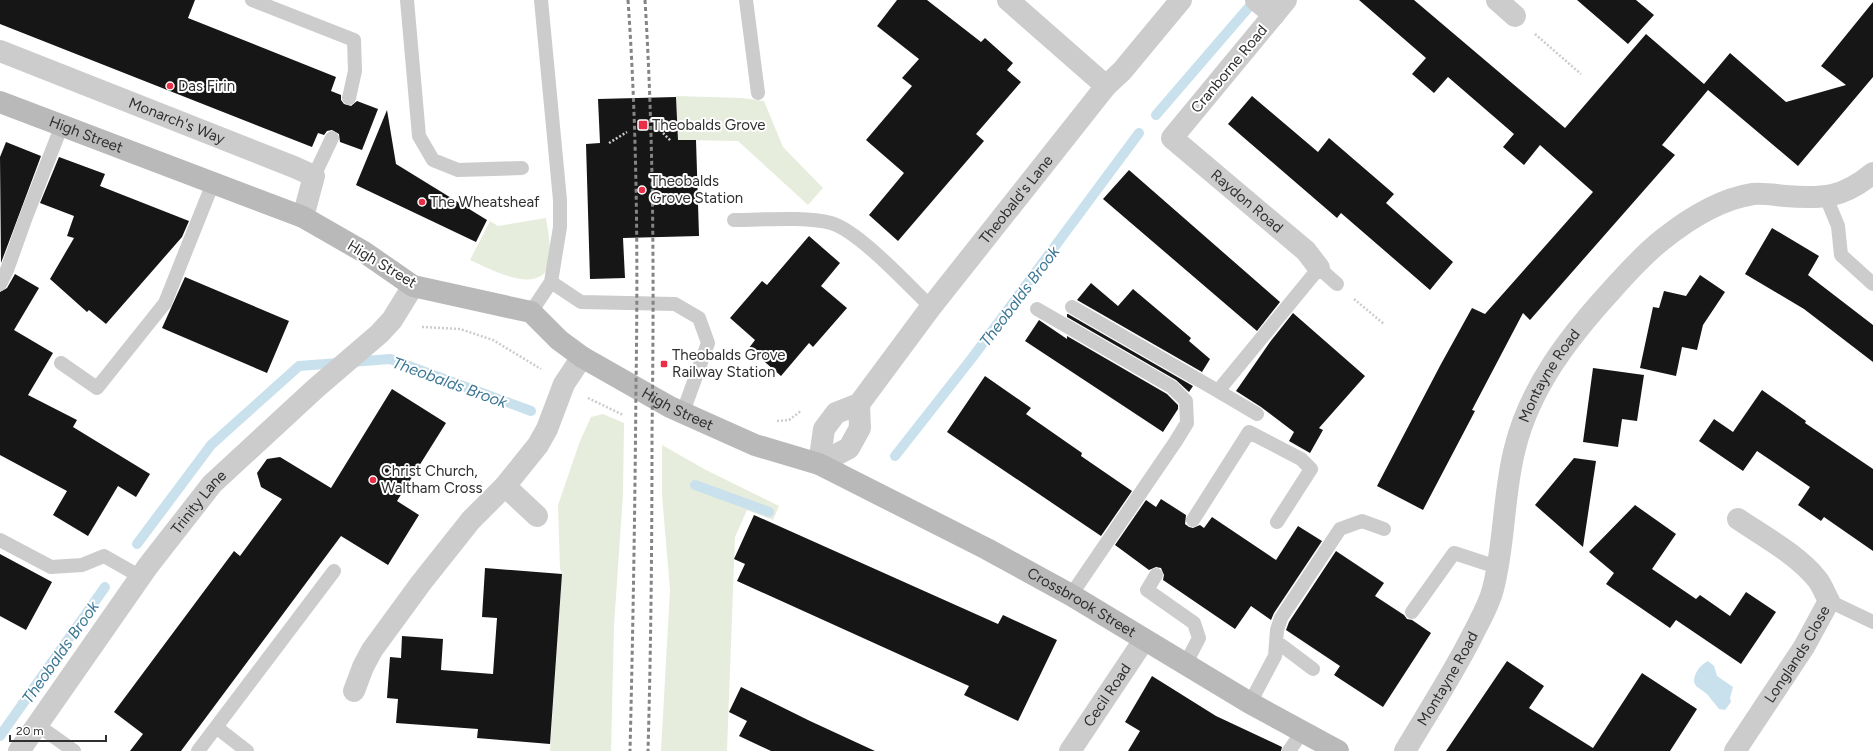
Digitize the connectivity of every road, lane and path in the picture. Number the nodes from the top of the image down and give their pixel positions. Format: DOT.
graph roads {
  1 [pos="252,0"];
  2 [pos="406,0"];
  3 [pos="542,0"];
  4 [pos="746,0"];
  5 [pos="1008,0"];
  6 [pos="1181,0"];
  7 [pos="1497,0"];
  8 [pos="1270,5"];
  9 [pos="1515,16"];
  10 [pos="0,51"];
  11 [pos="1582,74"];
  12 [pos="1106,86"];
  13 [pos="758,93"];
  14 [pos="349,98"];
  15 [pos="0,102"];
  16 [pos="62,125"];
  17 [pos="627,132"];
  18 [pos="663,133"];
  19 [pos="332,138"];
  20 [pos="1172,138"];
  21 [pos="671,141"];
  22 [pos="609,143"];
  23 [pos="522,168"];
  24 [pos="1873,173"];
  25 [pos="314,176"];
  26 [pos="213,182"];
  27 [pos="1826,197"];
  28 [pos="303,217"];
  29 [pos="734,220"];
  30 [pos="1319,268"];
  31 [pos="550,282"];
  32 [pos="0,284"];
  33 [pos="1337,284"];
  34 [pos="1873,284"];
  35 [pos="413,286"];
  36 [pos="1072,307"];
  37 [pos="931,308"];
  38 [pos="1037,309"];
  39 [pos="531,312"];
  40 [pos="1384,324"];
  41 [pos="417,326"];
  42 [pos="582,357"];
  43 [pos="61,363"];
  44 [pos="548,373"];
  45 [pos="1218,391"];
  46 [pos="858,404"];
  47 [pos="802,411"];
  48 [pos="683,412"];
  49 [pos="1257,414"];
  50 [pos="775,422"];
  51 [pos="819,464"];
  52 [pos="505,486"];
  53 [pos="537,516"];
  54 [pos="1738,519"];
  55 [pos="1193,520"];
  56 [pos="1277,522"];
  57 [pos="1384,530"];
  58 [pos="0,540"];
  59 [pos="1497,567"];
  60 [pos="334,571"];
  61 [pos="1156,575"];
  62 [pos="141,577"];
  63 [pos="1072,595"];
  64 [pos="1829,601"];
  65 [pos="1412,612"];
  66 [pos="1873,622"];
  67 [pos="1144,640"];
  68 [pos="1277,642"];
  69 [pos="1185,665"];
  70 [pos="1313,670"];
  71 [pos="354,691"];
  72 [pos="1250,703"];
  73 [pos="36,724"];
  74 [pos="216,727"];
  75 [pos="1302,732"];
  76 [pos="19,751"];
  77 [pos="74,751"];
  78 [pos="198,751"];
  79 [pos="247,751"];
  80 [pos="1070,751"];
  81 [pos="1289,751"];
  82 [pos="1338,751"];
  83 [pos="1405,751"];
  84 [pos="1735,751"];
  1 -- 14 [label="lane"];
  2 -- 23 [label="lane"];
  3 -- 31 [label="lane"];
  4 -- 13 [label="lane"];
  5 -- 12 [label="street"];
  6 -- 12 [label="street, Theobald's Lane"];
  7 -- 9 [label="street"];
  8 -- 20 [label="street, Cranborne Road"];
  9 -- 11 [label="path"];
  10 -- 25 [label="street, Monarch's Way"];
  12 -- 37 [label="street, Theobald's Lane"];
  15 -- 16 [label="main road, High Street"];
  16 -- 26 [label="main road, High Street"];
  16 -- 32 [label="lane"];
  17 -- 22 [label="path"];
  18 -- 21 [label="path"];
  19 -- 25 [label="lane"];
  20 -- 30 [label="street, Raydon Road"];
  24 -- 27 [label="street, Montayne Road"];
  25 -- 28 [label="street"];
  26 -- 28 [label="main road, High Street"];
  26 -- 43 [label="lane"];
  27 -- 34 [label="lane"];
  27 -- 59 [label="street, Montayne Road"];
  28 -- 35 [label="main road, High Street"];
  29 -- 37 [label="lane"];
  30 -- 33 [label="lane"];
  30 -- 45 [label="lane"];
  31 -- 39 [label="lane"];
  31 -- 48 [label="lane"];
  33 -- 40 [label="path"];
  35 -- 39 [label="main road, High Street"];
  35 -- 62 [label="street, Trinity Lane"];
  36 -- 45 [label="lane"];
  37 -- 46 [label="street, Theobald's Lane"];
  38 -- 63 [label="lane"];
  39 -- 42 [label="main road, High Street"];
  41 -- 44 [label="path"];
  42 -- 48 [label="main road, High Street"];
  42 -- 52 [label="street"];
  45 -- 49 [label="lane"];
  46 -- 51 [label="street"];
  46 -- 51 [label="street"];
  47 -- 50 [label="path"];
  48 -- 51 [label="main road, High Street"];
  51 -- 63 [label="main road, Crossbrook Street"];
  52 -- 53 [label="street"];
  52 -- 71 [label="street"];
  54 -- 64 [label="street, Longlands Close"];
  55 -- 56 [label="lane"];
  57 -- 68 [label="lane"];
  58 -- 62 [label="lane"];
  59 -- 65 [label="lane"];
  59 -- 83 [label="street, Montayne Road"];
  60 -- 74 [label="lane"];
  61 -- 69 [label="lane"];
  62 -- 73 [label="street, Trinity Lane"];
  63 -- 67 [label="main road, Crossbrook Street"];
  64 -- 66 [label="lane"];
  64 -- 84 [label="street, Longlands Close"];
  67 -- 69 [label="main road, Crossbrook Street"];
  67 -- 80 [label="street, Cecil Road"];
  68 -- 70 [label="lane"];
  68 -- 72 [label="lane"];
  69 -- 72 [label="main road, Crossbrook Street"];
  72 -- 75 [label="main road, Crossbrook Street"];
  73 -- 76 [label="street, Trinity Lane"];
  73 -- 77 [label="lane"];
  74 -- 78 [label="lane"];
  74 -- 79 [label="lane"];
  75 -- 81 [label="lane"];
  75 -- 82 [label="main road, Crossbrook Street"];
}
